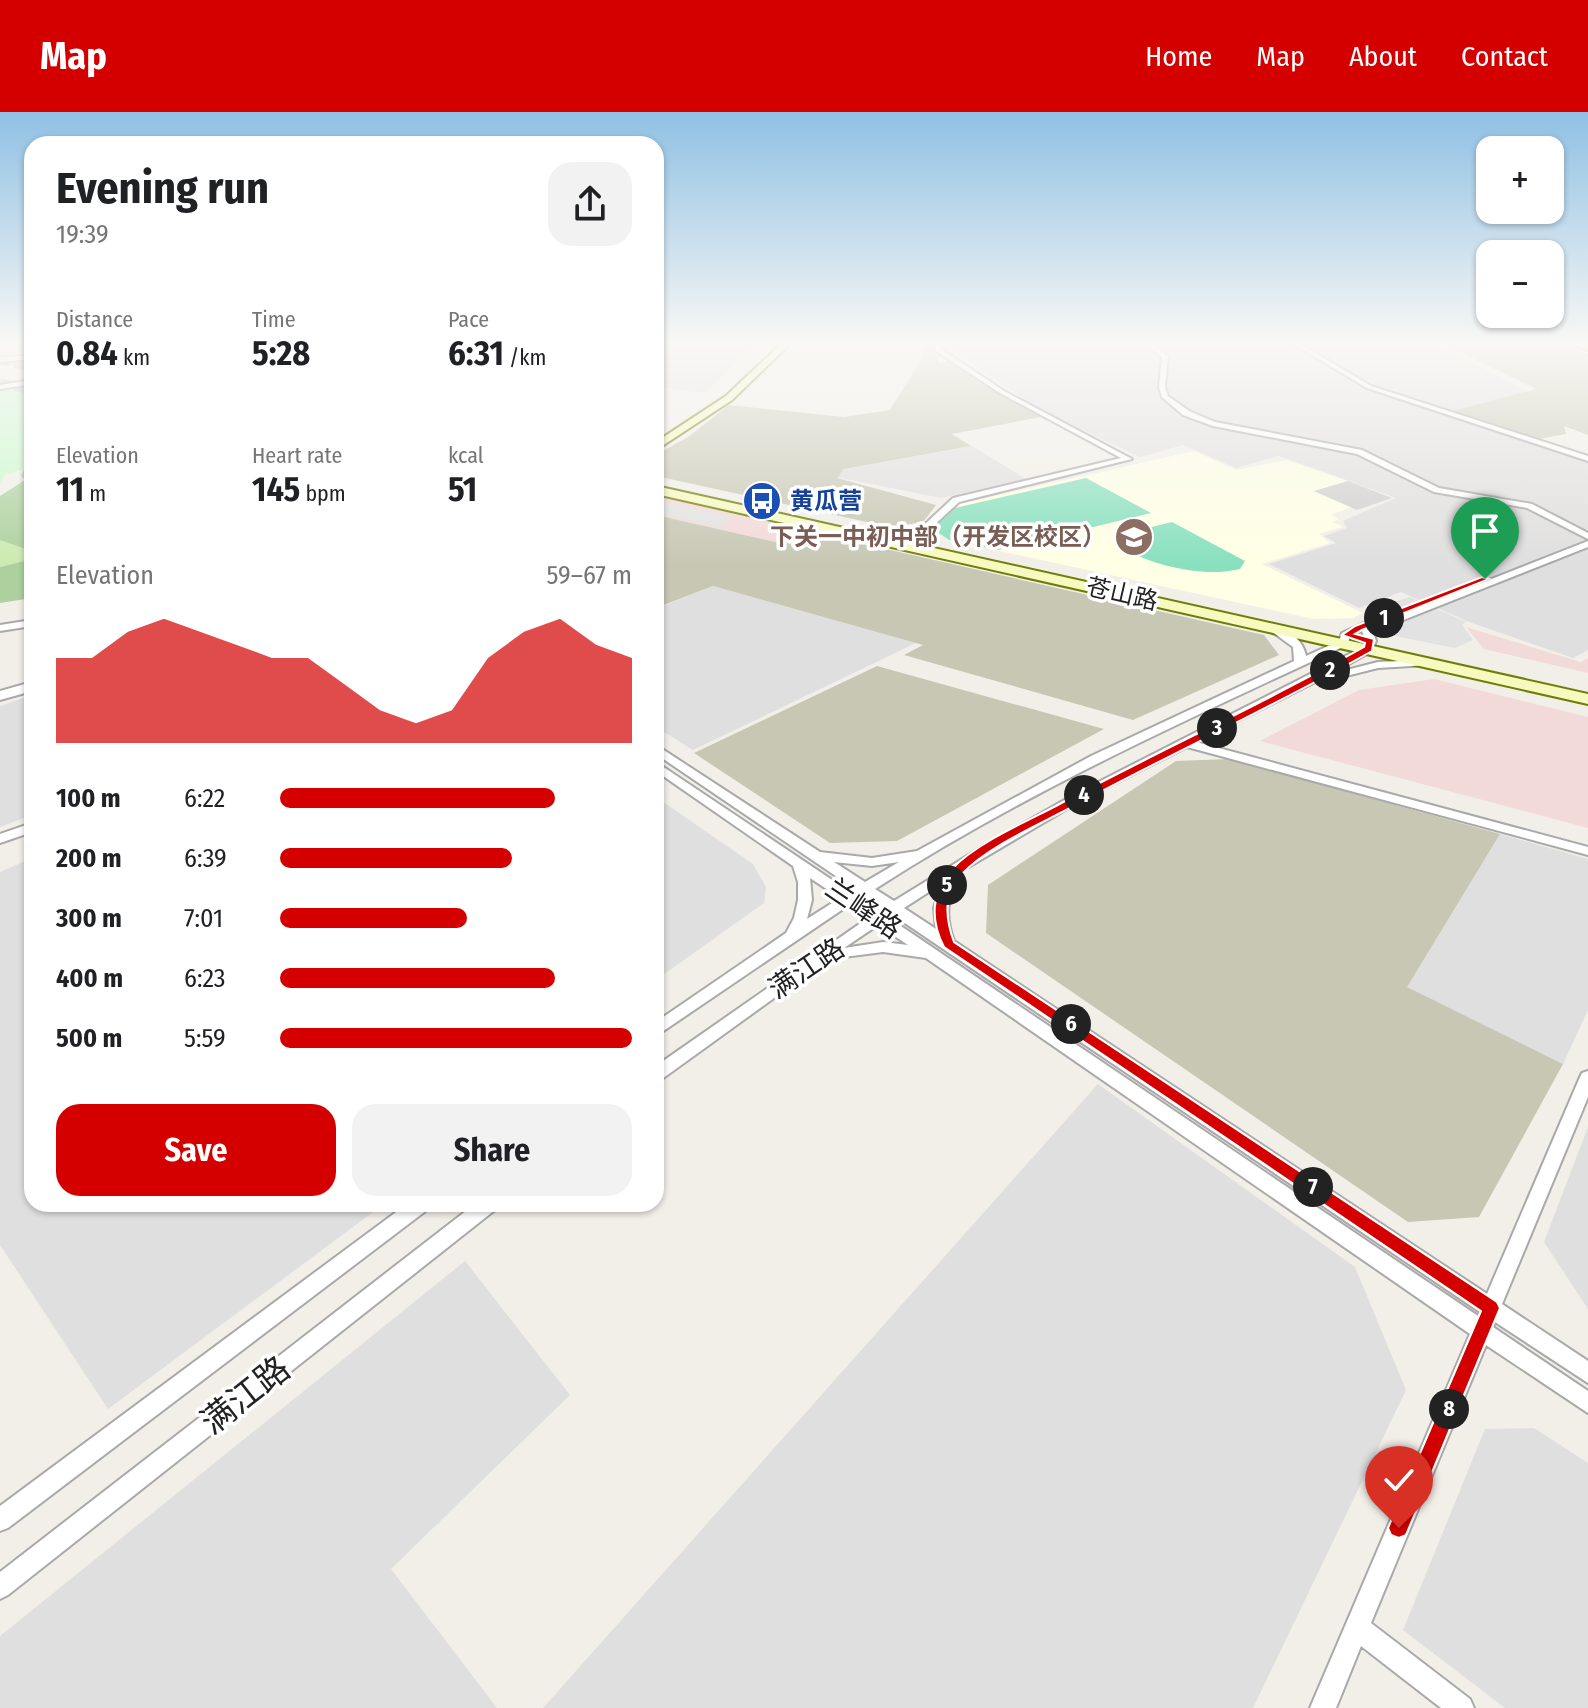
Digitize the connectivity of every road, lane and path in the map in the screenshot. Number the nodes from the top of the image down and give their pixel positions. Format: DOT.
graph roads {
  1 [pos="685,416"];
  2 [pos="701,416"];
  3 [pos="1048,416"];
  4 [pos="1200,416"];
  5 [pos="1459,416"];
  6 [pos="664,431"];
  7 [pos="664,442"];
  8 [pos="1588,459"];
  9 [pos="664,485"];
  10 [pos="664,492"];
  11 [pos="1588,537"];
  12 [pos="913,540"];
  13 [pos="24,624"];
  14 [pos="1271,627"];
  15 [pos="0,628"];
  16 [pos="1345,639"];
  17 [pos="1370,645"];
  18 [pos="1299,664"];
  19 [pos="1439,665"];
  20 [pos="24,678"];
  21 [pos="0,685"];
  22 [pos="24,688"];
  23 [pos="1588,690"];
  24 [pos="1285,695"];
  25 [pos="0,696"];
  26 [pos="1588,699"];
  27 [pos="1186,743"];
  28 [pos="664,755"];
  29 [pos="664,771"];
  30 [pos="24,830"];
  31 [pos="0,839"];
  32 [pos="941,843"];
  33 [pos="1588,851"];
  34 [pos="806,859"];
  35 [pos="966,863"];
  36 [pos="866,890"];
  37 [pos="851,899"];
  38 [pos="894,908"];
  39 [pos="879,918"];
  40 [pos="791,938"];
  41 [pos="949,944"];
  42 [pos="932,954"];
  43 [pos="816,960"];
  44 [pos="664,1025"];
  45 [pos="664,1069"];
  46 [pos="1588,1077"];
  47 [pos="410,1212"];
  48 [pos="479,1212"];
  49 [pos="1491,1308"];
  50 [pos="1482,1330"];
  51 [pos="1588,1373"];
  52 [pos="1588,1403"];
  53 [pos="0,1520"];
  54 [pos="0,1587"];
  55 [pos="1357,1627"];
  56 [pos="1323,1708"];
  57 [pos="1461,1708"];
  1 -- 6 [label="main road"];
  2 -- 7 [label="main road"];
  3 -- 12 [label="street"];
  4 -- 11 [label="street"];
  5 -- 8 [label="street"];
  9 -- 12 [label="main road, 苍山路"];
  10 -- 14 [label="main road, 苍山路"];
  11 -- 16 [label="street, 满江路"];
  11 -- 17 [label="street, 满江路"];
  12 -- 16 [label="main road, 苍山路"];
  13 -- 15 [label="street"];
  14 -- 16 [label="main road, 苍山路"];
  14 -- 18 [label="street"];
  16 -- 17 [label="main road, 苍山路"];
  16 -- 18 [label="street, 满江路"];
  17 -- 19 [label="main road, 苍山路"];
  17 -- 23 [label="main road, 苍山路"];
  17 -- 24 [label="street, 满江路"];
  18 -- 32 [label="street, 满江路"];
  19 -- 24 [label="street"];
  19 -- 26 [label="main road, 苍山路"];
  20 -- 21 [label="street"];
  22 -- 25 [label="street"];
  24 -- 27 [label="street, 满江路"];
  27 -- 33 [label="street"];
  27 -- 35 [label="street, 满江路"];
  28 -- 34 [label="street, 兰峰路"];
  29 -- 34 [label="street, 兰峰路"];
  30 -- 31 [label="street"];
  32 -- 34 [label="street"];
  32 -- 36 [label="street, 满江路"];
  34 -- 36 [label="street, 兰峰路"];
  34 -- 37 [label="street, 兰峰路"];
  34 -- 40 [label="street"];
  35 -- 38 [label="street, 满江路"];
  35 -- 41 [label="street"];
  36 -- 37 [label="street, 满江路"];
  36 -- 38 [label="street, 兰峰路"];
  37 -- 39 [label="street, 兰峰路"];
  37 -- 40 [label="street, 满江路"];
  38 -- 39 [label="street, 满江路"];
  38 -- 41 [label="street, 兰峰路"];
  39 -- 42 [label="street, 兰峰路"];
  39 -- 43 [label="street, 满江路"];
  40 -- 44 [label="street, 满江路"];
  41 -- 49 [label="street, 兰峰路"];
  42 -- 43 [label="street"];
  42 -- 50 [label="street, 兰峰路"];
  43 -- 45 [label="street, 满江路"];
  46 -- 49 [label="street"];
  47 -- 53 [label="street, 满江路"];
  48 -- 54 [label="street, 满江路"];
  49 -- 50 [label="street"];
  49 -- 51 [label="street, 兰峰路"];
  50 -- 52 [label="street, 兰峰路"];
  50 -- 55 [label="street"];
  55 -- 56 [label="street"];
  55 -- 57 [label="street"];
}
